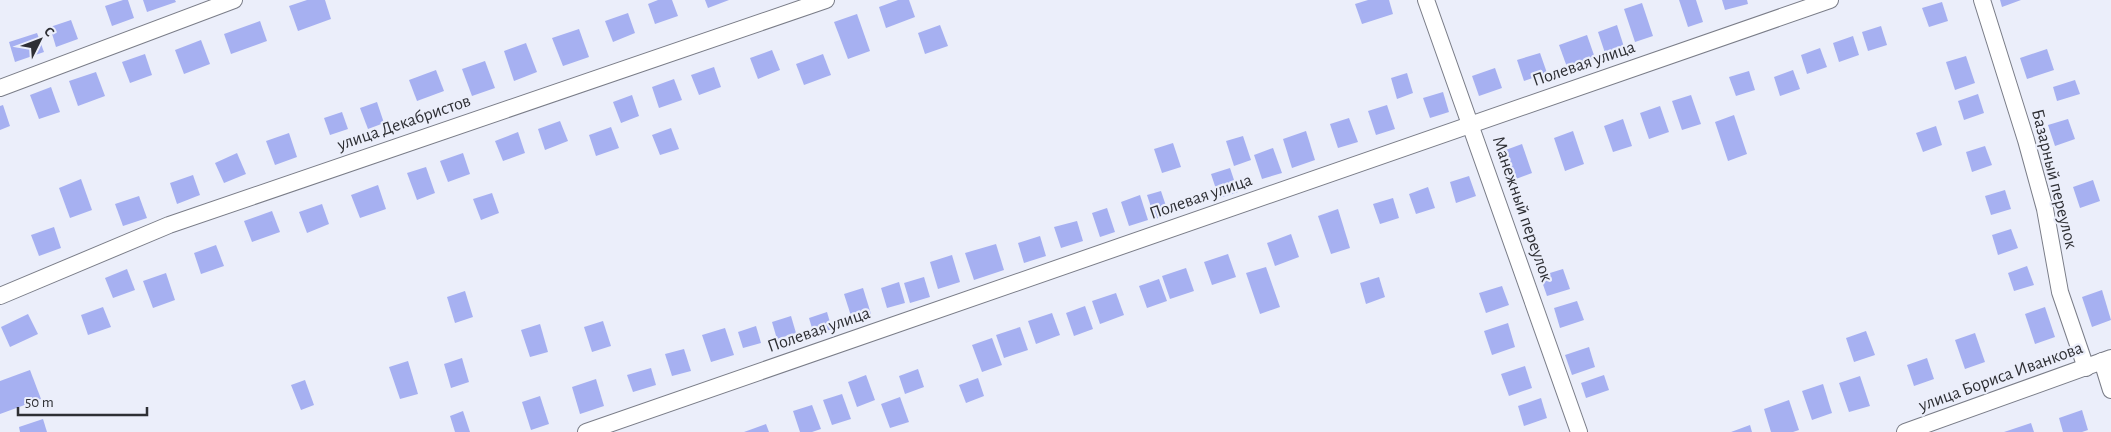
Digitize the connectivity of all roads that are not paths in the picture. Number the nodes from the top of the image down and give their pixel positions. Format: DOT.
graph roads {
  1 [pos="234,0"];
  2 [pos="826,0"];
  3 [pos="1426,0"];
  4 [pos="1830,0"];
  5 [pos="1982,0"];
  6 [pos="0,88"];
  7 [pos="1471,125"];
  8 [pos="0,296"];
  9 [pos="2107,360"];
  10 [pos="2086,368"];
  11 [pos="2111,390"];
  12 [pos="586,432"];
  13 [pos="1578,432"];
  14 [pos="1905,432"];
  1 -- 6 [label="street"];
  2 -- 8 [label="street, улица Декабристов"];
  3 -- 7 [label="street, Манежный переулок"];
  4 -- 7 [label="street, Полевая улица"];
  5 -- 10 [label="street, Базарный переулок"];
  7 -- 12 [label="street, Полевая улица"];
  7 -- 13 [label="street, Манежный переулок"];
  9 -- 10 [label="street, улица Бориса Иванкова"];
  9 -- 11 [label="street"];
  10 -- 14 [label="street, улица Бориса Иванкова"];
}
